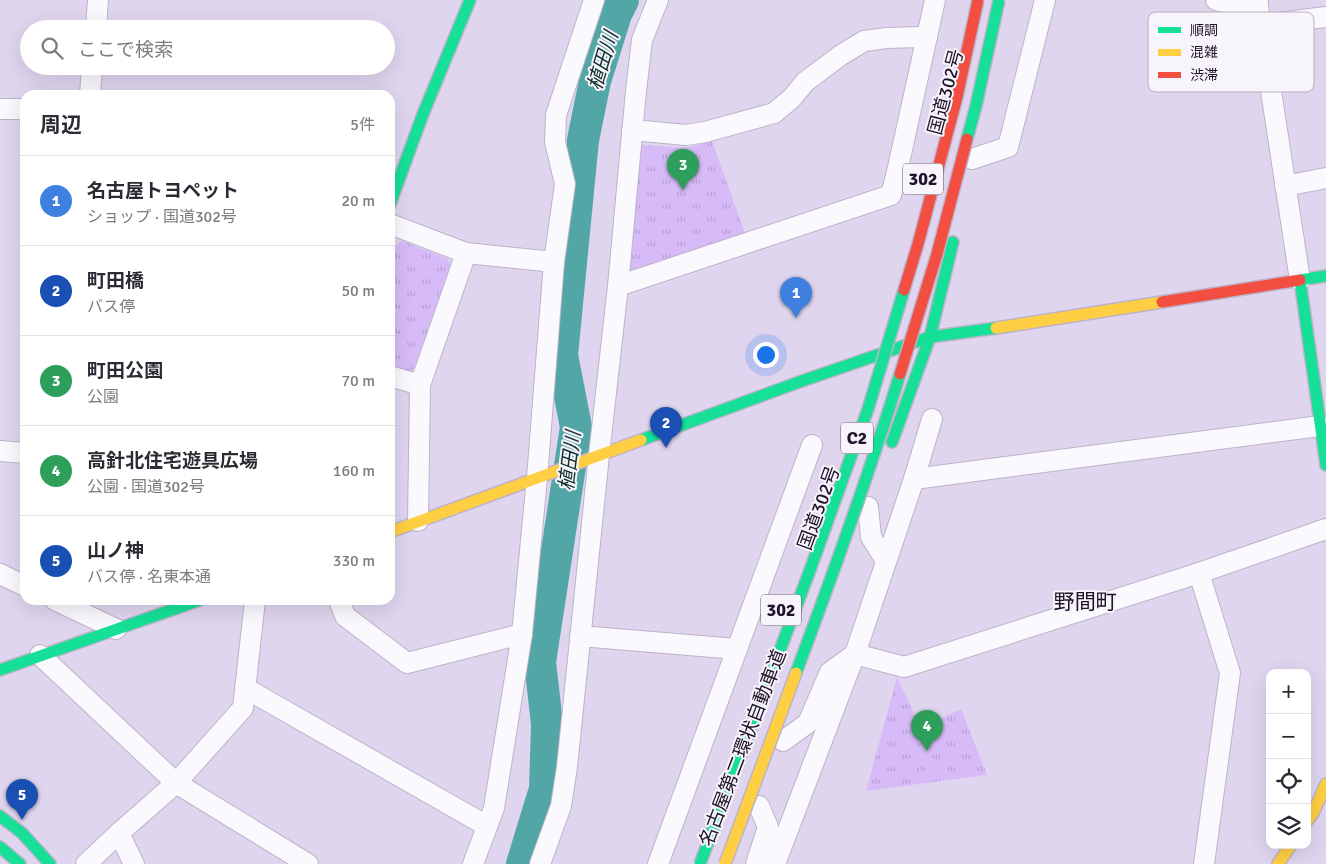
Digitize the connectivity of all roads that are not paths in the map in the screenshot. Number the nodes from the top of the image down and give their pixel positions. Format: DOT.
graph roads {
  1 [pos="98,0"];
  2 [pos="470,0"];
  3 [pos="594,0"];
  4 [pos="658,0"];
  5 [pos="935,0"];
  6 [pos="968,0"];
  7 [pos="978,0"];
  8 [pos="1000,0"];
  9 [pos="1044,0"];
  10 [pos="1216,0"];
  11 [pos="1258,2"];
  12 [pos="1007,17"];
  13 [pos="97,20"];
  14 [pos="927,38"];
  15 [pos="91,75"];
  16 [pos="950,79"];
  17 [pos="90,90"];
  18 [pos="1271,92"];
  19 [pos="0,109"];
  20 [pos="20,109"];
  21 [pos="632,130"];
  22 [pos="972,159"];
  23 [pos="896,172"];
  24 [pos="1326,178"];
  25 [pos="922,181"];
  26 [pos="1285,186"];
  27 [pos="395,190"];
  28 [pos="961,206"];
  29 [pos="395,226"];
  30 [pos="954,234"];
  31 [pos="466,253"];
  32 [pos="554,262"];
  33 [pos="1326,276"];
  34 [pos="1300,280"];
  35 [pos="618,286"];
  36 [pos="892,292"];
  37 [pos="930,337"];
  38 [pos="874,356"];
  39 [pos="395,378"];
  40 [pos="864,384"];
  41 [pos="420,385"];
  42 [pos="932,419"];
  43 [pos="1320,426"];
  44 [pos="812,446"];
  45 [pos="0,451"];
  46 [pos="20,453"];
  47 [pos="888,453"];
  48 [pos="596,456"];
  49 [pos="1326,465"];
  50 [pos="542,476"];
  51 [pos="914,478"];
  52 [pos="869,502"];
  53 [pos="418,521"];
  54 [pos="1326,529"];
  55 [pos="395,530"];
  56 [pos="886,561"];
  57 [pos="1199,573"];
  58 [pos="0,574"];
  59 [pos="20,584"];
  60 [pos="66,605"];
  61 [pos="186,605"];
  62 [pos="254,605"];
  63 [pos="342,605"];
  64 [pos="116,629"];
  65 [pos="522,634"];
  66 [pos="580,636"];
  67 [pos="737,649"];
  68 [pos="855,654"];
  69 [pos="40,655"];
  70 [pos="0,670"];
  71 [pos="245,688"];
  72 [pos="782,741"];
  73 [pos="769,778"];
  74 [pos="176,783"];
  75 [pos="1326,784"];
  76 [pos="758,808"];
  77 [pos="0,816"];
  78 [pos="1311,816"];
  79 [pos="487,826"];
  80 [pos="119,833"];
  81 [pos="0,847"];
  82 [pos="1288,849"];
  83 [pos="20,864"];
  84 [pos="50,864"];
  85 [pos="86,864"];
  86 [pos="134,864"];
  87 [pos="308,864"];
  88 [pos="473,864"];
  89 [pos="540,864"];
  90 [pos="658,864"];
  91 [pos="700,864"];
  92 [pos="725,864"];
  93 [pos="756,864"];
  94 [pos="775,864"];
  95 [pos="1204,864"];
  96 [pos="1278,864"];
  1 -- 13 [label="street"];
  2 -- 27 [label="main road"];
  3 -- 32 [label="street"];
  4 -- 21 [label="street"];
  5 -- 14 [label="street"];
  6 -- 16 [label="main road, 国道302号"];
  7 -- 91 [label="main road, 名古屋第二環状自動車道 / C2, bridge"];
  8 -- 92 [label="main road, 名古屋第二環状自動車道 / C2, bridge"];
  9 -- 22 [label="street"];
  10 -- 11 [label="street"];
  12 -- 22 [label="main road, 国道302号 / 302"];
  14 -- 21 [label="street"];
  14 -- 23 [label="street"];
  15 -- 17 [label="street"];
  18 -- 26 [label="street"];
  19 -- 20 [label="street"];
  21 -- 35 [label="street"];
  22 -- 28 [label="main road, 国道302号 / 302"];
  23 -- 25 [label="street"];
  23 -- 35 [label="street"];
  24 -- 26 [label="street"];
  26 -- 34 [label="street"];
  29 -- 31 [label="street"];
  30 -- 37 [label="main road"];
  31 -- 32 [label="street"];
  31 -- 41 [label="street"];
  32 -- 50 [label="street"];
  33 -- 34 [label="main road"];
  34 -- 37 [label="main road"];
  34 -- 43 [label="main road"];
  35 -- 48 [label="street"];
  36 -- 38 [label="main road"];
  37 -- 38 [label="main road"];
  37 -- 47 [label="main road"];
  38 -- 40 [label="main road"];
  38 -- 48 [label="main road"];
  39 -- 41 [label="street"];
  41 -- 53 [label="street"];
  42 -- 51 [label="street"];
  43 -- 49 [label="main road"];
  43 -- 51 [label="street"];
  44 -- 67 [label="street"];
  45 -- 46 [label="street"];
  48 -- 50 [label="main road"];
  48 -- 66 [label="street"];
  50 -- 53 [label="main road"];
  50 -- 65 [label="street"];
  51 -- 56 [label="street"];
  52 -- 56 [label="street"];
  52 -- 72 [label="main road, 302"];
  53 -- 55 [label="main road"];
  54 -- 57 [label="street"];
  56 -- 68 [label="street"];
  57 -- 68 [label="street"];
  57 -- 95 [label="street"];
  58 -- 59 [label="street"];
  60 -- 64 [label="street"];
  61 -- 64 [label="main road"];
  62 -- 71 [label="street"];
  63 -- 65 [label="street"];
  64 -- 69 [label="main road"];
  65 -- 79 [label="street"];
  66 -- 67 [label="street"];
  66 -- 89 [label="street"];
  67 -- 90 [label="street"];
  68 -- 72 [label="street"];
  68 -- 94 [label="street"];
  69 -- 70 [label="main road"];
  69 -- 74 [label="street"];
  71 -- 74 [label="street"];
  71 -- 79 [label="street"];
  72 -- 73 [label="main road, 302"];
  74 -- 80 [label="street"];
  74 -- 87 [label="street"];
  75 -- 78 [label="main road"];
  76 -- 93 [label="street"];
  77 -- 84 [label="main road"];
  79 -- 88 [label="street"];
  80 -- 85 [label="street"];
  80 -- 86 [label="street"];
  81 -- 83 [label="main road"];
  82 -- 96 [label="main road"];
}
